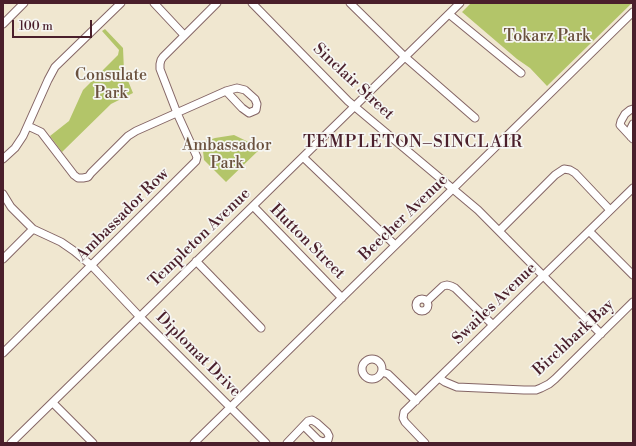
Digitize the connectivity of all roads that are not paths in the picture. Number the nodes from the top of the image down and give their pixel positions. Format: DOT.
graph roads {
  1 [pos="24,3"];
  2 [pos="121,3"];
  3 [pos="154,3"];
  4 [pos="217,3"];
  5 [pos="252,3"];
  6 [pos="460,3"];
  7 [pos="353,4"];
  8 [pos="633,12"];
  9 [pos="449,14"];
  10 [pos="3,24"];
  11 [pos="184,35"];
  12 [pos="404,57"];
  13 [pos="521,73"];
  14 [pos="226,91"];
  15 [pos="354,107"];
  16 [pos="633,108"];
  17 [pos="177,113"];
  18 [pos="475,118"];
  19 [pos="633,124"];
  20 [pos="28,126"];
  21 [pos="632,138"];
  22 [pos="303,157"];
  23 [pos="3,159"];
  24 [pos="633,188"];
  25 [pos="453,189"];
  26 [pos="3,194"];
  27 [pos="252,206"];
  28 [pos="610,210"];
  29 [pos="33,229"];
  30 [pos="589,230"];
  31 [pos="499,231"];
  32 [pos="395,246"];
  33 [pos="3,259"];
  34 [pos="196,261"];
  35 [pos="92,266"];
  36 [pos="633,275"];
  37 [pos="543,276"];
  38 [pos="342,298"];
  39 [pos="427,301"];
  40 [pos="633,302"];
  41 [pos="140,317"];
  42 [pos="493,325"];
  43 [pos="261,328"];
  44 [pos="601,334"];
  45 [pos="3,353"];
  46 [pos="382,372"];
  47 [pos="439,378"];
  48 [pos="416,401"];
  49 [pos="53,402"];
  50 [pos="230,408"];
  51 [pos="304,426"];
  52 [pos="11,443"];
  53 [pos="93,443"];
  54 [pos="194,443"];
  55 [pos="266,443"];
  56 [pos="287,443"];
  57 [pos="425,443"];
  1 -- 10 [label="street"];
  2 -- 20 [label="street"];
  3 -- 11 [label="street"];
  4 -- 11 [label="street, Ambassador Row"];
  5 -- 15 [label="street, Sinclair Street"];
  6 -- 9 [label="street, Templeton Avenue"];
  7 -- 12 [label="street"];
  8 -- 25 [label="street, Beecher Avenue"];
  9 -- 12 [label="street, Templeton Avenue"];
  9 -- 13 [label="street"];
  11 -- 17 [label="street, Ambassador Row"];
  12 -- 15 [label="street, Templeton Avenue"];
  12 -- 18 [label="street"];
  14 -- 17 [label="street"];
  15 -- 22 [label="street, Templeton Avenue"];
  15 -- 25 [label="street, Sinclair Street"];
  16 -- 21 [label="street"];
  17 -- 20 [label="street"];
  17 -- 35 [label="street, Ambassador Row"];
  19 -- 21 [label="street"];
  20 -- 23 [label="street"];
  22 -- 27 [label="street, Templeton Avenue"];
  22 -- 32 [label="street"];
  24 -- 28 [label="street, Swailes Avenue"];
  25 -- 31 [label="street, Sinclair Street"];
  25 -- 32 [label="street, Beecher Avenue"];
  26 -- 29 [label="street, Diplomat Drive"];
  27 -- 34 [label="street, Templeton Avenue"];
  27 -- 38 [label="street, Hutton Street"];
  28 -- 30 [label="street, Swailes Avenue"];
  28 -- 31 [label="street"];
  29 -- 33 [label="street"];
  29 -- 35 [label="street, Diplomat Drive"];
  30 -- 36 [label="street"];
  30 -- 37 [label="street, Swailes Avenue"];
  31 -- 37 [label="street, Sinclair Street"];
  32 -- 38 [label="street, Beecher Avenue"];
  34 -- 41 [label="street, Templeton Avenue"];
  34 -- 43 [label="street"];
  35 -- 41 [label="street, Diplomat Drive"];
  35 -- 45 [label="street, Ambassador Row"];
  37 -- 42 [label="street, Swailes Avenue"];
  37 -- 44 [label="street, Sinclair Street"];
  38 -- 50 [label="street, Beecher Avenue"];
  39 -- 42 [label="street"];
  40 -- 44 [label="street, Birchbark Bay"];
  41 -- 49 [label="street, Templeton Avenue"];
  41 -- 50 [label="street, Diplomat Drive"];
  42 -- 47 [label="street, Swailes Avenue"];
  44 -- 47 [label="street, Birchbark Bay"];
  46 -- 48 [label="street"];
  47 -- 48 [label="street, Swailes Avenue"];
  48 -- 57 [label="street, Swailes Avenue"];
  49 -- 52 [label="street, Templeton Avenue"];
  49 -- 53 [label="street"];
  50 -- 54 [label="street, Beecher Avenue"];
  50 -- 55 [label="street, Diplomat Drive"];
  51 -- 56 [label="street"];
}
